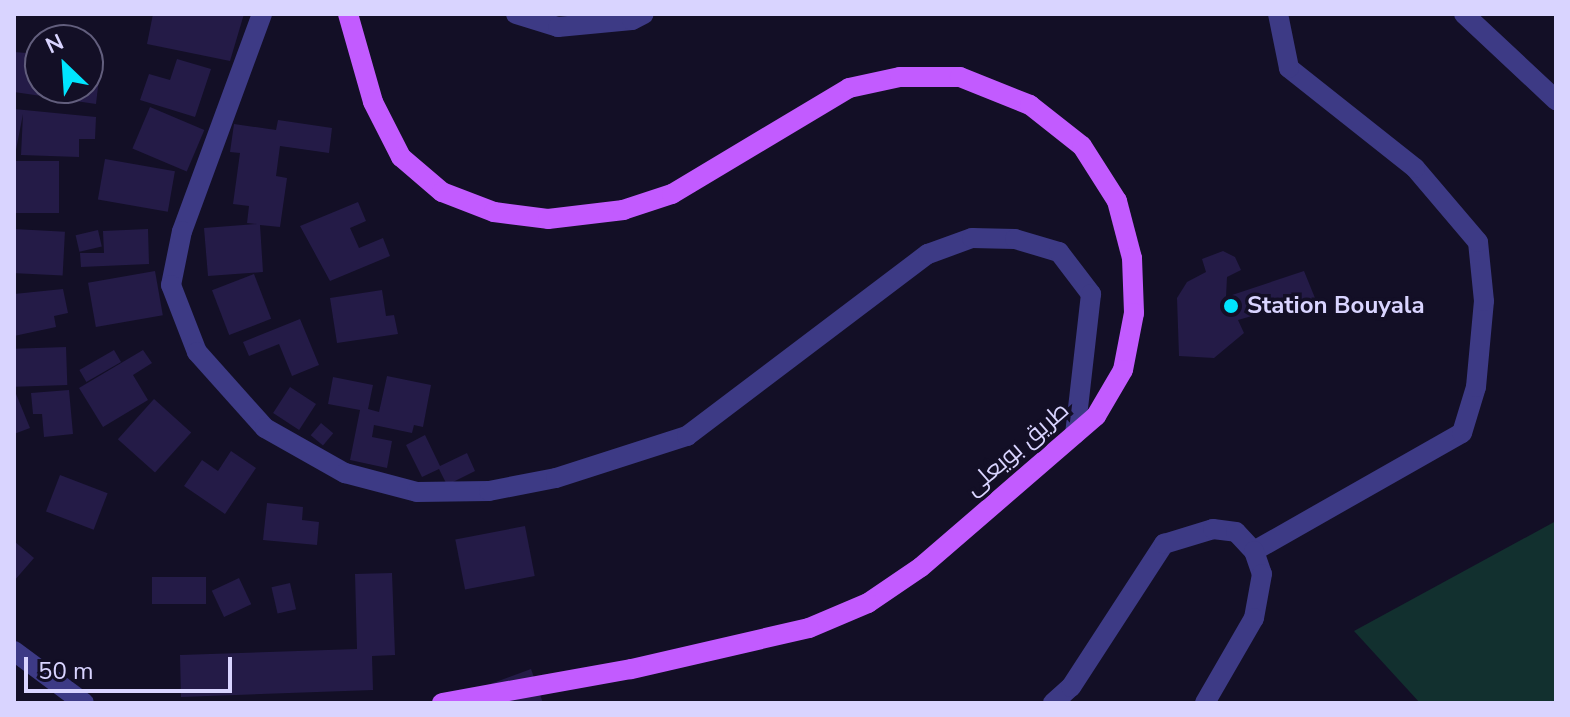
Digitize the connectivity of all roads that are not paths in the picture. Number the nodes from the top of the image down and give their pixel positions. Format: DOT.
graph roads {
  1 [pos="262,14"];
  2 [pos="348,14"];
  3 [pos="516,14"];
  4 [pos="644,14"];
  5 [pos="1278,14"];
  6 [pos="1464,14"];
  7 [pos="1556,100"];
  8 [pos="1075,434"];
  9 [pos="1254,551"];
  10 [pos="14,651"];
  11 [pos="84,703"];
  12 [pos="442,703"];
  13 [pos="1053,703"];
  14 [pos="1205,703"];
  1 -- 8 [label="street"];
  2 -- 8 [label="main road, طريق بويعلى"];
  3 -- 4 [label="street"];
  5 -- 9 [label="street"];
  6 -- 7 [label="street"];
  8 -- 12 [label="main road, طريق بويعلى"];
  9 -- 13 [label="street"];
  9 -- 14 [label="street"];
  10 -- 11 [label="street"];
}
